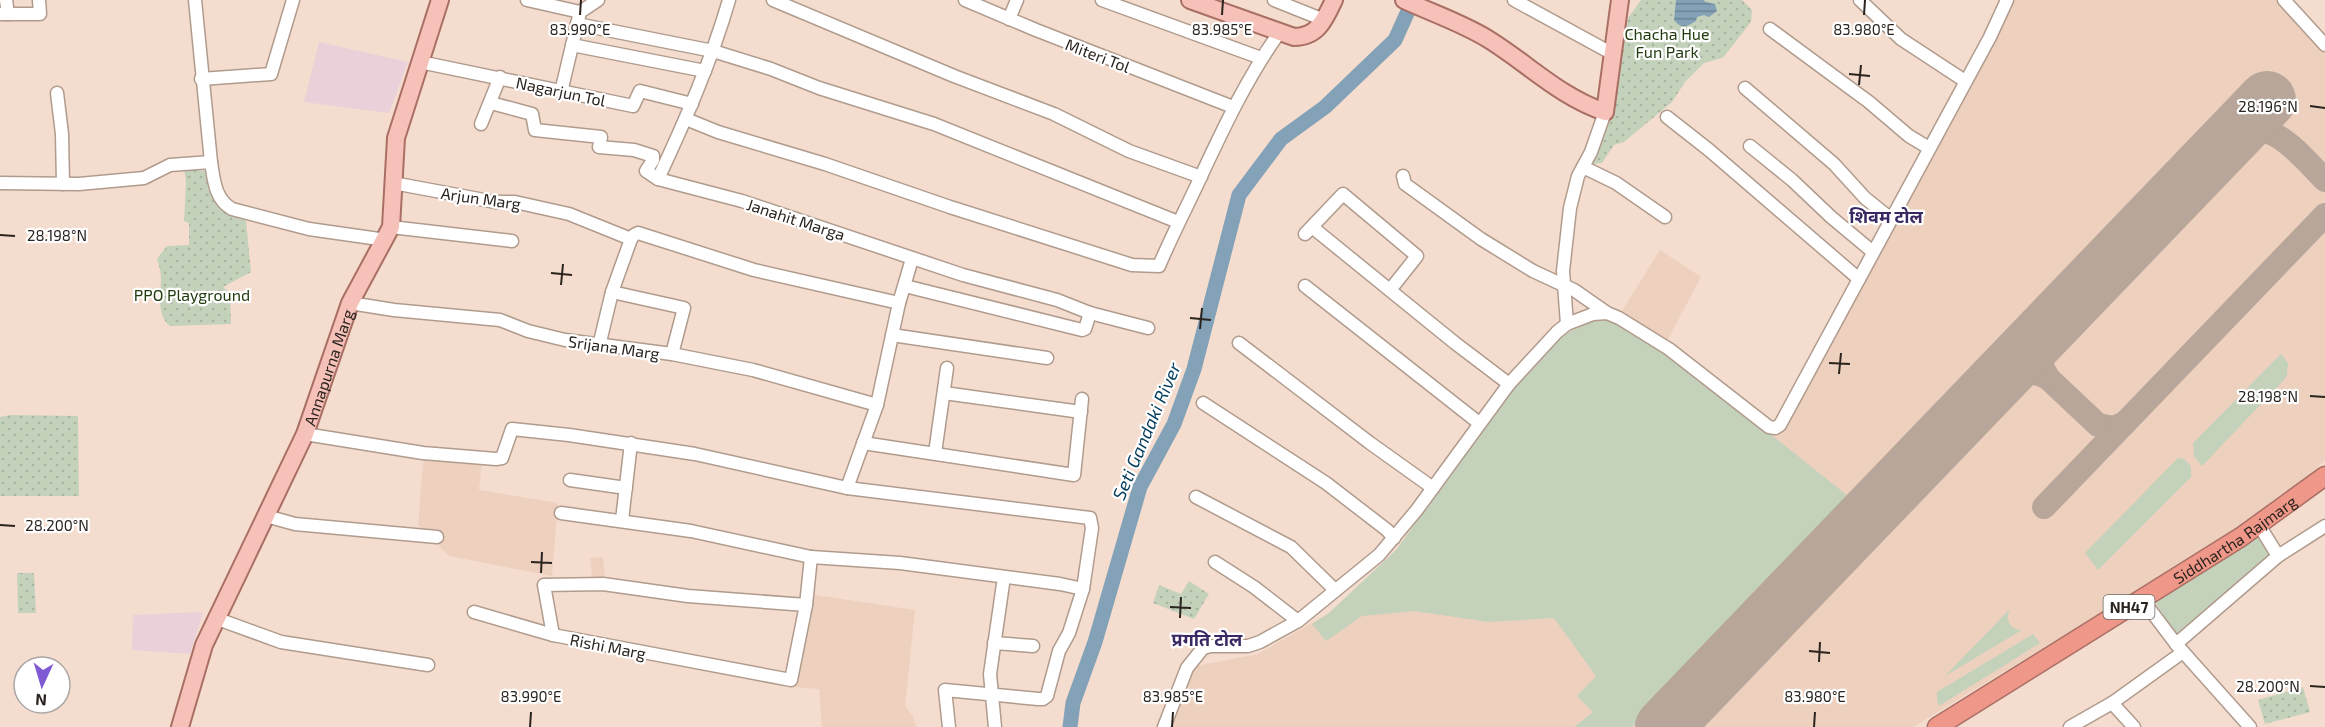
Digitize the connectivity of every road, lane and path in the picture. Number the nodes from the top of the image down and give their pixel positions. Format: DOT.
graph roads {
  1 [pos="6,0"];
  2 [pos="39,0"];
  3 [pos="195,0"];
  4 [pos="293,0"];
  5 [pos="440,0"];
  6 [pos="526,0"];
  7 [pos="598,0"];
  8 [pos="729,0"];
  9 [pos="772,0"];
  10 [pos="964,0"];
  11 [pos="1017,0"];
  12 [pos="1102,0"];
  13 [pos="1190,0"];
  14 [pos="1274,0"];
  15 [pos="1334,0"];
  16 [pos="1404,0"];
  17 [pos="1514,0"];
  18 [pos="1620,0"];
  19 [pos="1630,0"];
  20 [pos="1860,0"];
  21 [pos="2007,0"];
  22 [pos="2284,0"];
  23 [pos="580,12"];
  24 [pos="4,14"];
  25 [pos="1009,19"];
  26 [pos="1619,19"];
  27 [pos="1324,20"];
  28 [pos="577,24"];
  29 [pos="1770,28"];
  30 [pos="1279,33"];
  31 [pos="572,45"];
  32 [pos="2325,45"];
  33 [pos="713,51"];
  34 [pos="1613,54"];
  35 [pos="1261,58"];
  36 [pos="420,62"];
  37 [pos="705,71"];
  38 [pos="500,77"];
  39 [pos="201,80"];
  40 [pos="1965,81"];
  41 [pos="1745,88"];
  42 [pos="561,92"];
  43 [pos="57,93"];
  44 [pos="491,103"];
  45 [pos="692,104"];
  46 [pos="1233,107"];
  47 [pos="1605,112"];
  48 [pos="1667,117"];
  49 [pos="686,119"];
  50 [pos="481,123"];
  51 [pos="1750,146"];
  52 [pos="1929,148"];
  53 [pos="211,162"];
  54 [pos="1583,166"];
  55 [pos="1403,176"];
  56 [pos="1201,177"];
  57 [pos="658,179"];
  58 [pos="0,183"];
  59 [pos="393,183"];
  60 [pos="63,184"];
  61 [pos="1665,218"];
  62 [pos="1891,219"];
  63 [pos="1178,222"];
  64 [pos="388,233"];
  65 [pos="631,239"];
  66 [pos="512,241"];
  67 [pos="1872,252"];
  68 [pos="912,259"];
  69 [pos="1859,279"];
  70 [pos="1563,284"];
  71 [pos="905,286"];
  72 [pos="1305,286"];
  73 [pos="1390,290"];
  74 [pos="612,292"];
  75 [pos="350,303"];
  76 [pos="899,303"];
  77 [pos="1090,313"];
  78 [pos="1607,313"];
  79 [pos="1567,324"];
  80 [pos="1148,328"];
  81 [pos="892,335"];
  82 [pos="1239,343"];
  83 [pos="599,346"];
  84 [pos="672,354"];
  85 [pos="1047,358"];
  86 [pos="947,368"];
  87 [pos="1509,384"];
  88 [pos="944,393"];
  89 [pos="1082,399"];
  90 [pos="1203,403"];
  91 [pos="877,405"];
  92 [pos="1081,412"];
  93 [pos="1479,423"];
  94 [pos="305,434"];
  95 [pos="631,443"];
  96 [pos="862,443"];
  97 [pos="935,453"];
  98 [pos="2323,479"];
  99 [pos="570,480"];
  100 [pos="626,488"];
  101 [pos="847,488"];
  102 [pos="1433,488"];
  103 [pos="1196,497"];
  104 [pos="561,513"];
  105 [pos="266,516"];
  106 [pos="622,520"];
  107 [pos="2259,525"];
  108 [pos="2325,526"];
  109 [pos="437,537"];
  110 [pos="1394,538"];
  111 [pos="2278,556"];
  112 [pos="811,557"];
  113 [pos="1215,562"];
  114 [pos="1004,577"];
  115 [pos="1083,590"];
  116 [pos="1335,590"];
  117 [pos="2142,599"];
  118 [pos="806,605"];
  119 [pos="474,612"];
  120 [pos="215,618"];
  121 [pos="1298,621"];
  122 [pos="553,635"];
  123 [pos="994,643"];
  124 [pos="1032,646"];
  125 [pos="2179,648"];
  126 [pos="428,665"];
  127 [pos="992,693"];
  128 [pos="2112,704"];
  129 [pos="2073,726"];
  130 [pos="180,727"];
  131 [pos="949,727"];
  132 [pos="995,727"];
  133 [pos="1164,727"];
  134 [pos="1937,727"];
  135 [pos="2134,727"];
  136 [pos="2250,727"];
  1 -- 24 [label="street"];
  2 -- 24 [label="street"];
  3 -- 39 [label="street"];
  4 -- 39 [label="street"];
  5 -- 36 [label="main road, Annapurna Marg"];
  6 -- 23 [label="street"];
  7 -- 23 [label="street"];
  8 -- 33 [label="street"];
  9 -- 56 [label="street"];
  10 -- 25 [label="street, Miteri Tol"];
  11 -- 25 [label="street"];
  12 -- 35 [label="street"];
  13 -- 30 [label="main road"];
  14 -- 27 [label="street"];
  15 -- 27 [label="main road"];
  16 -- 47 [label="main road"];
  17 -- 34 [label="street"];
  18 -- 26 [label="main road"];
  19 -- 26 [label="main road"];
  20 -- 40 [label="street"];
  21 -- 40 [label="street"];
  22 -- 32 [label="street"];
  23 -- 28 [label="street"];
  25 -- 46 [label="street, Miteri Tol"];
  26 -- 34 [label="main road"];
  27 -- 30 [label="main road"];
  28 -- 31 [label="street"];
  28 -- 33 [label="street"];
  29 -- 52 [label="street"];
  30 -- 35 [label="street"];
  31 -- 37 [label="street"];
  31 -- 42 [label="street"];
  33 -- 37 [label="street"];
  33 -- 63 [label="street"];
  34 -- 47 [label="main road"];
  35 -- 46 [label="street"];
  36 -- 38 [label="street, Nagarjun Tol"];
  36 -- 59 [label="main road, Annapurna Marg"];
  37 -- 45 [label="street"];
  38 -- 42 [label="street, Nagarjun Tol"];
  38 -- 44 [label="street"];
  39 -- 53 [label="street"];
  40 -- 52 [label="street"];
  41 -- 62 [label="street"];
  42 -- 45 [label="street, Nagarjun Tol"];
  43 -- 60 [label="street"];
  44 -- 50 [label="street"];
  44 -- 57 [label="street"];
  45 -- 49 [label="street"];
  46 -- 56 [label="street"];
  47 -- 54 [label="street"];
  48 -- 69 [label="street"];
  49 -- 57 [label="street"];
  49 -- 63 [label="street"];
  51 -- 67 [label="street"];
  52 -- 62 [label="street"];
  53 -- 60 [label="street"];
  53 -- 64 [label="street"];
  54 -- 61 [label="street"];
  54 -- 70 [label="street"];
  55 -- 70 [label="street"];
  56 -- 63 [label="street"];
  57 -- 68 [label="street, Janahit Marga"];
  58 -- 60 [label="street"];
  59 -- 64 [label="main road, Annapurna Marg"];
  59 -- 65 [label="street, Arjun Marg"];
  62 -- 67 [label="street"];
  64 -- 66 [label="street"];
  64 -- 75 [label="main road, Annapurna Marg"];
  65 -- 74 [label="street"];
  65 -- 76 [label="street"];
  67 -- 69 [label="street"];
  68 -- 71 [label="street"];
  68 -- 77 [label="street, Janahit Marga"];
  69 -- 78 [label="street"];
  70 -- 78 [label="street"];
  70 -- 79 [label="street"];
  71 -- 76 [label="street"];
  71 -- 77 [label="street"];
  72 -- 93 [label="street"];
  73 -- 73 [label="street"];
  73 -- 87 [label="street"];
  74 -- 83 [label="street"];
  74 -- 84 [label="street"];
  75 -- 83 [label="street, Srijana Marg"];
  75 -- 94 [label="main road, Annapurna Marg"];
  76 -- 81 [label="street"];
  77 -- 80 [label="street, Janahit Marga"];
  78 -- 79 [label="street"];
  79 -- 87 [label="street"];
  81 -- 85 [label="street"];
  81 -- 91 [label="street"];
  82 -- 102 [label="street"];
  83 -- 84 [label="street, Srijana Marg"];
  84 -- 91 [label="street, Srijana Marg"];
  86 -- 88 [label="street"];
  87 -- 93 [label="street"];
  88 -- 92 [label="street"];
  88 -- 97 [label="street"];
  89 -- 92 [label="street"];
  90 -- 110 [label="street"];
  91 -- 96 [label="street"];
  92 -- 97 [label="street"];
  93 -- 102 [label="street"];
  94 -- 95 [label="street"];
  94 -- 105 [label="main road, Annapurna Marg"];
  95 -- 100 [label="street"];
  95 -- 101 [label="street"];
  96 -- 97 [label="street"];
  96 -- 101 [label="street"];
  98 -- 107 [label="highway, Siddhartha Rajmarg / NH47"];
  99 -- 100 [label="street"];
  100 -- 106 [label="street"];
  101 -- 115 [label="street"];
  102 -- 110 [label="street"];
  103 -- 116 [label="street"];
  104 -- 106 [label="street"];
  105 -- 109 [label="street"];
  105 -- 120 [label="main road, Annapurna Marg"];
  106 -- 112 [label="street"];
  107 -- 111 [label="street"];
  107 -- 117 [label="highway, Siddhartha Rajmarg / NH47"];
  108 -- 111 [label="street"];
  110 -- 116 [label="street"];
  111 -- 125 [label="street"];
  112 -- 114 [label="street"];
  112 -- 118 [label="street, Rishi Marg"];
  113 -- 121 [label="street"];
  114 -- 115 [label="street"];
  114 -- 123 [label="street"];
  115 -- 127 [label="street"];
  116 -- 121 [label="street"];
  117 -- 125 [label="street"];
  117 -- 134 [label="highway, Siddhartha Rajmarg / NH47"];
  118 -- 122 [label="street, Rishi Marg"];
  118 -- 122 [label="street, Rishi Marg"];
  119 -- 122 [label="street"];
  120 -- 126 [label="street"];
  120 -- 130 [label="main road, Annapurna Marg"];
  121 -- 133 [label="street"];
  123 -- 124 [label="street"];
  123 -- 127 [label="street"];
  125 -- 128 [label="street"];
  125 -- 136 [label="street"];
  127 -- 131 [label="street"];
  127 -- 132 [label="street"];
  128 -- 129 [label="street"];
  128 -- 135 [label="street"];
}
